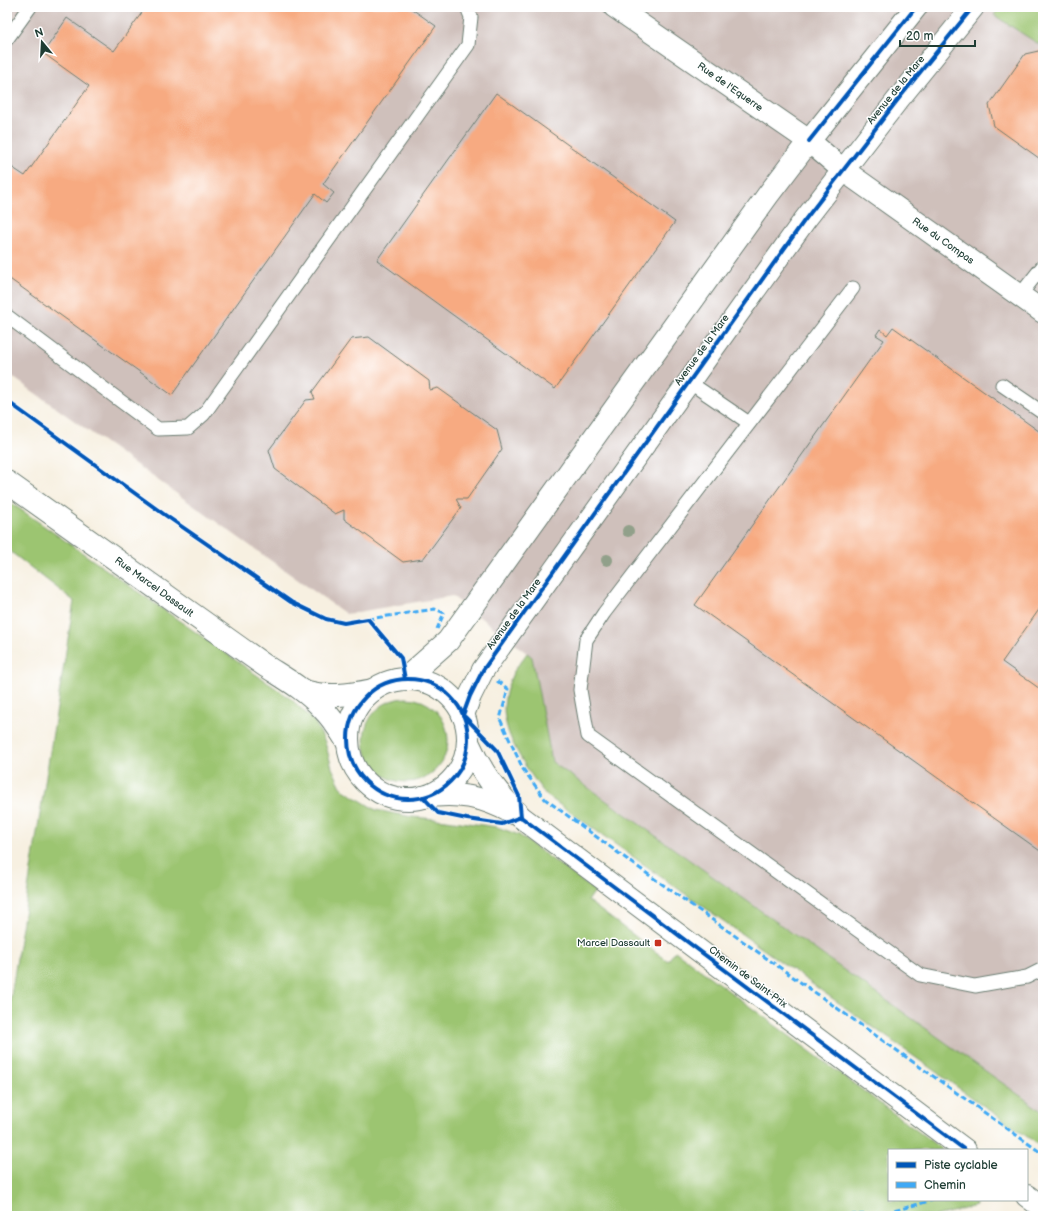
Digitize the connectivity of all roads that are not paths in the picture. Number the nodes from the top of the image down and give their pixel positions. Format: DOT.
graph roads {
  1 [pos="30,7"];
  2 [pos="467,7"];
  3 [pos="615,7"];
  4 [pos="916,7"];
  5 [pos="973,7"];
  6 [pos="7,39"];
  7 [pos="809,141"];
  8 [pos="843,170"];
  9 [pos="1043,266"];
  10 [pos="853,288"];
  11 [pos="1020,296"];
  12 [pos="1043,312"];
  13 [pos="7,316"];
  14 [pos="689,382"];
  15 [pos="1002,385"];
  16 [pos="1043,413"];
  17 [pos="749,423"];
  18 [pos="7,482"];
  19 [pos="405,679"];
  20 [pos="373,690"];
  21 [pos="302,691"];
  22 [pos="463,714"];
  23 [pos="468,742"];
  24 [pos="348,743"];
  25 [pos="423,798"];
  26 [pos="521,817"];
  27 [pos="1043,969"];
  28 [pos="964,1149"];
  29 [pos="1028,1197"];
  30 [pos="1043,1208"];
  1 -- 6 [label="lane"];
  2 -- 13 [label="lane"];
  3 -- 7 [label="street, Rue de l'Equerre"];
  4 -- 7 [label="street"];
  5 -- 8 [label="street, Avenue de la Mare"];
  7 -- 8 [label="street, Rue de l'Equerre"];
  7 -- 19 [label="street"];
  8 -- 11 [label="street, Rue du Compas"];
  8 -- 14 [label="street, Avenue de la Mare"];
  9 -- 11 [label="lane"];
  10 -- 17 [label="lane"];
  11 -- 12 [label="street, Rue du Compas"];
  14 -- 17 [label="lane"];
  14 -- 22 [label="street, Avenue de la Mare"];
  15 -- 16 [label="lane"];
  17 -- 27 [label="lane"];
  18 -- 21 [label="street, Rue Marcel Dassault"];
  19 -- 20 [label="street"];
  19 -- 22 [label="street"];
  20 -- 21 [label="street, Rue Marcel Dassault"];
  20 -- 24 [label="street"];
  21 -- 24 [label="street, Rue Marcel Dassault"];
  22 -- 23 [label="street"];
  23 -- 25 [label="street"];
  23 -- 26 [label="street, Chemin de Saint-Prix"];
  24 -- 25 [label="street"];
  25 -- 26 [label="street, Chemin de Saint-Prix"];
  26 -- 28 [label="street, Chemin de Saint-Prix"];
  29 -- 30 [label="street"];
}
